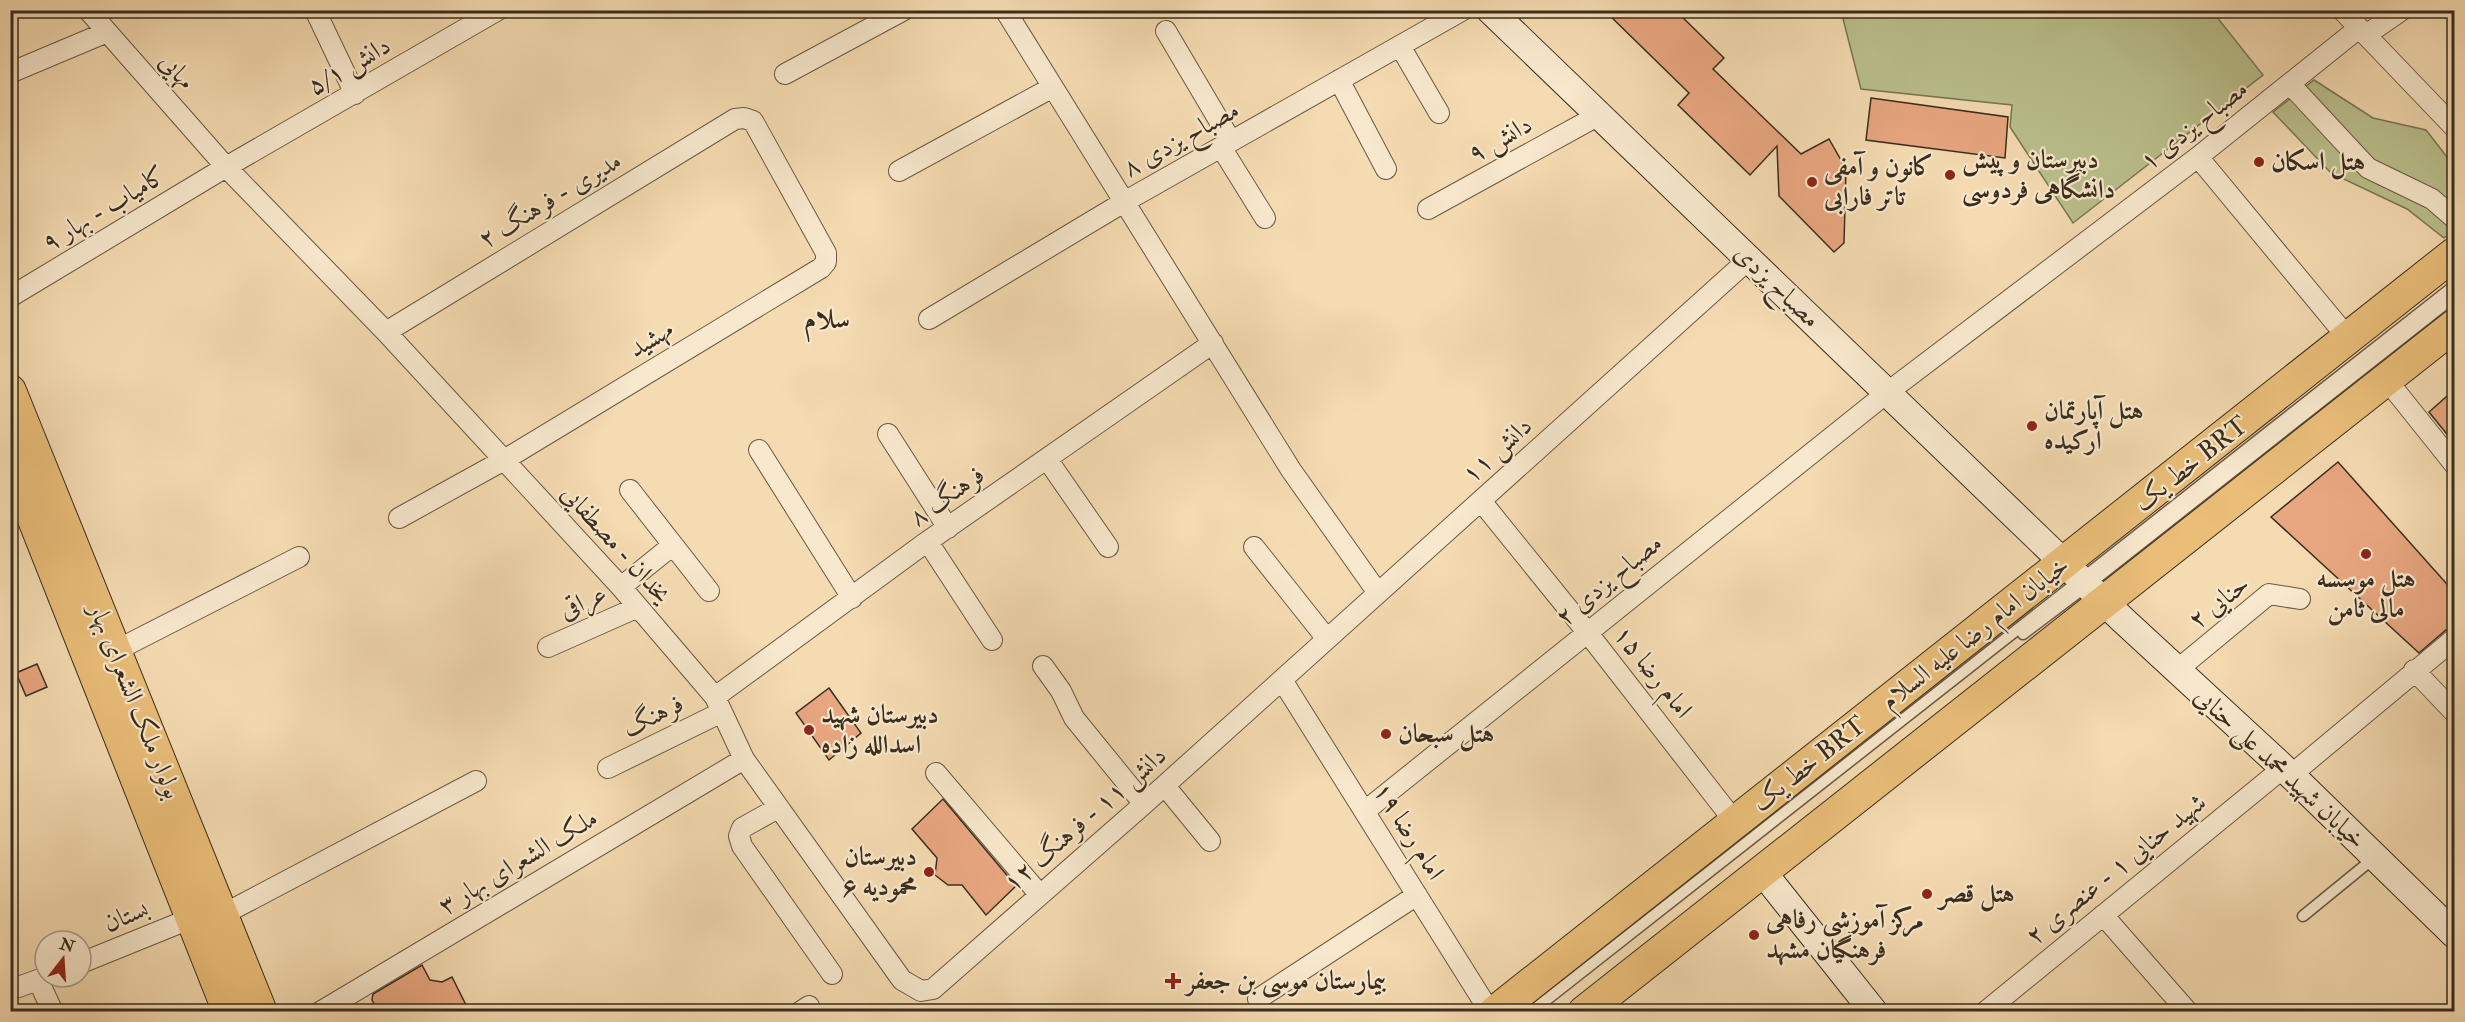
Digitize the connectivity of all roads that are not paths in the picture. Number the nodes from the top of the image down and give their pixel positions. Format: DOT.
graph roads {
  1 [pos="88,10"];
  2 [pos="315,10"];
  3 [pos="498,10"];
  4 [pos="904,10"];
  5 [pos="1005,10"];
  6 [pos="1463,10"];
  7 [pos="2342,10"];
  8 [pos="2402,10"];
  9 [pos="1495,12"];
  10 [pos="1167,31"];
  11 [pos="107,32"];
  12 [pos="2363,32"];
  13 [pos="1400,46"];
  14 [pos="12,72"];
  15 [pos="785,74"];
  16 [pos="1339,81"];
  17 [pos="2290,84"];
  18 [pos="1053,87"];
  19 [pos="355,94"];
  20 [pos="1439,113"];
  21 [pos="1599,115"];
  22 [pos="2454,127"];
  23 [pos="1226,144"];
  24 [pos="2198,157"];
  25 [pos="226,167"];
  26 [pos="1386,169"];
  27 [pos="899,171"];
  28 [pos="1124,202"];
  29 [pos="1428,209"];
  30 [pos="1265,218"];
  31 [pos="2454,218"];
  32 [pos="2454,254"];
  33 [pos="1749,259"];
  34 [pos="825,262"];
  35 [pos="2454,286"];
  36 [pos="10,297"];
  37 [pos="2454,297"];
  38 [pos="929,319"];
  39 [pos="2454,326"];
  40 [pos="386,332"];
  41 [pos="2348,338"];
  42 [pos="1213,343"];
  43 [pos="2386,379"];
  44 [pos="10,391"];
  45 [pos="1888,392"];
  46 [pos="888,434"];
  47 [pos="759,450"];
  48 [pos="10,459"];
  49 [pos="1047,459"];
  50 [pos="504,460"];
  51 [pos="2454,464"];
  52 [pos="630,490"];
  53 [pos="1481,501"];
  54 [pos="20,509"];
  55 [pos="399,518"];
  56 [pos="948,528"];
  57 [pos="928,542"];
  58 [pos="673,545"];
  59 [pos="1108,547"];
  60 [pos="1254,547"];
  61 [pos="299,557"];
  62 [pos="2085,582"];
  63 [pos="621,587"];
  64 [pos="709,591"];
  65 [pos="1378,593"];
  66 [pos="852,598"];
  67 [pos="2300,599"];
  68 [pos="638,607"];
  69 [pos="1587,632"];
  70 [pos="1327,639"];
  71 [pos="2454,639"];
  72 [pos="992,640"];
  73 [pos="549,646"];
  74 [pos="115,651"];
  75 [pos="1043,666"];
  76 [pos="2177,670"];
  77 [pos="2414,670"];
  78 [pos="1282,680"];
  79 [pos="718,705"];
  80 [pos="2454,712"];
  81 [pos="744,759"];
  82 [pos="608,768"];
  83 [pos="2287,772"];
  84 [pos="936,773"];
  85 [pos="476,781"];
  86 [pos="1165,786"];
  87 [pos="1144,804"];
  88 [pos="778,808"];
  89 [pos="1365,811"];
  90 [pos="1735,822"];
  91 [pos="1210,841"];
  92 [pos="2375,857"];
  93 [pos="1761,870"];
  94 [pos="1040,895"];
  95 [pos="1417,895"];
  96 [pos="2103,915"];
  97 [pos="207,916"];
  98 [pos="2302,916"];
  99 [pos="2454,934"];
  100 [pos="93,959"];
  101 [pos="832,974"];
  102 [pos="33,981"];
  103 [pos="46,989"];
  104 [pos="10,990"];
  105 [pos="921,991"];
  106 [pos="1258,999"];
  107 [pos="1590,1009"];
  108 [pos="53,1011"];
  109 [pos="229,1011"];
  110 [pos="261,1011"];
  111 [pos="320,1011"];
  112 [pos="1490,1011"];
  113 [pos="1495,1011"];
  114 [pos="1531,1011"];
  115 [pos="1541,1011"];
  116 [pos="1874,1011"];
  117 [pos="1984,1011"];
  118 [pos="2188,1011"];
  1 -- 11 [label="street, مهایی"];
  2 -- 19 [label="street"];
  3 -- 19 [label="street, دانش ۵/۱"];
  4 -- 15 [label="street"];
  5 -- 18 [label="street"];
  6 -- 13 [label="street, مصباح یزدی ۸"];
  7 -- 12 [label="street"];
  8 -- 12 [label="street, مصباح یزدی ۱"];
  9 -- 21 [label="main road, مصباح یزدی"];
  10 -- 23 [label="street"];
  11 -- 14 [label="street"];
  11 -- 25 [label="street, مهایی"];
  12 -- 17 [label="street, مصباح یزدی ۱"];
  12 -- 22 [label="street"];
  13 -- 16 [label="street, مصباح یزدی ۸"];
  13 -- 20 [label="street"];
  16 -- 23 [label="street, مصباح یزدی ۸"];
  16 -- 26 [label="street"];
  17 -- 24 [label="street, مصباح یزدی ۱"];
  17 -- 31 [label="street"];
  18 -- 27 [label="street"];
  18 -- 28 [label="street"];
  19 -- 25 [label="street, دانش ۵/۱"];
  21 -- 29 [label="street, دانش ۹"];
  21 -- 33 [label="main road, مصباح یزدی"];
  23 -- 28 [label="street, مصباح یزدی ۸"];
  23 -- 30 [label="street"];
  24 -- 41 [label="street"];
  24 -- 45 [label="street, مصباح یزدی ۱"];
  25 -- 36 [label="street, کامیاب - بهار ۹"];
  25 -- 40 [label="street, یخدان - مصطفایی"];
  28 -- 38 [label="street, مصباح یزدی ۸"];
  28 -- 42 [label="street"];
  32 -- 41 [label="main road, خیابان امام رضا علیه السلام"];
  33 -- 45 [label="main road, مصباح یزدی"];
  33 -- 53 [label="street, دانش ۱۱"];
  34 -- 40 [label="street, مدیری - فرهنگ ۲"];
  34 -- 50 [label="street, مهشید"];
  35 -- 62 [label="lane, خط یک BRT"];
  37 -- 62 [label="lane, خط یک BRT"];
  39 -- 43 [label="main road, خیابان امام رضا علیه السلام"];
  40 -- 50 [label="street, یخدان - مصطفایی"];
  41 -- 62 [label="main road, خیابان امام رضا علیه السلام"];
  42 -- 49 [label="street, فرهنگ ۸"];
  42 -- 65 [label="street"];
  43 -- 51 [label="street"];
  43 -- 62 [label="main road, خیابان امام رضا علیه السلام"];
  44 -- 74 [label="main road, بولوار ملک الشعرای بهار"];
  45 -- 62 [label="main road, مصباح یزدی"];
  45 -- 69 [label="street, مصباح یزدی ۲"];
  46 -- 56 [label="street"];
  47 -- 66 [label="street"];
  48 -- 54 [label="main road, بولوار ملک الشعرای بهار"];
  49 -- 56 [label="street, فرهنگ ۸"];
  49 -- 59 [label="street"];
  50 -- 55 [label="street, مهشید"];
  50 -- 63 [label="street, یخدان - مصطفایی"];
  52 -- 58 [label="street"];
  53 -- 65 [label="street, دانش ۱۱"];
  53 -- 69 [label="street, امام رضا ۱۵"];
  54 -- 97 [label="main road, بولوار ملک الشعرای بهار"];
  56 -- 57 [label="street, فرهنگ ۸"];
  57 -- 66 [label="street, فرهنگ ۸"];
  57 -- 72 [label="street"];
  58 -- 63 [label="street"];
  58 -- 64 [label="street"];
  60 -- 70 [label="street"];
  61 -- 74 [label="street"];
  62 -- 76 [label="main road, خیابان شهید محمد علی حنایی"];
  62 -- 90 [label="main road, خیابان امام رضا علیه السلام"];
  62 -- 93 [label="main road, خیابان امام رضا علیه السلام"];
  62 -- 114 [label="lane, خط یک BRT"];
  62 -- 115 [label="lane, خط یک BRT"];
  63 -- 68 [label="street, یخدان - مصطفایی"];
  65 -- 70 [label="street, دانش ۱۱"];
  66 -- 79 [label="street, فرهنگ ۸"];
  67 -- 76 [label="street, حنایی ۲"];
  68 -- 73 [label="street, عراقی"];
  68 -- 79 [label="street, یخدان - مصطفایی"];
  69 -- 89 [label="street, مصباح یزدی ۲"];
  69 -- 90 [label="street, امام رضا ۱۵"];
  70 -- 78 [label="street, دانش ۱۱"];
  71 -- 77 [label="street, شهید حنایی ۱ - عنصری ۲"];
  74 -- 97 [label="main road, بولوار ملک الشعرای بهار"];
  75 -- 87 [label="street"];
  76 -- 83 [label="main road, خیابان شهید محمد علی حنایی"];
  77 -- 80 [label="street"];
  77 -- 83 [label="street, شهید حنایی ۱ - عنصری ۲"];
  78 -- 86 [label="street, دانش ۱۱ - فرهنگ ۱۲"];
  78 -- 89 [label="street, امام رضا ۱۹"];
  79 -- 81 [label="street, یخدان - مصطفایی"];
  79 -- 82 [label="street, فرهنگ"];
  81 -- 88 [label="street, یخدان - مصطفایی"];
  81 -- 111 [label="street, ملک الشعرای بهار ۳"];
  83 -- 92 [label="main road, خیابان شهید محمد علی حنایی"];
  83 -- 96 [label="street, شهید حنایی ۱ - عنصری ۲"];
  84 -- 94 [label="street"];
  85 -- 97 [label="street, بستان"];
  86 -- 87 [label="street, دانش ۱۱ - فرهنگ ۱۲"];
  86 -- 91 [label="street"];
  87 -- 94 [label="street, دانش ۱۱ - فرهنگ ۱۲"];
  88 -- 101 [label="street"];
  88 -- 105 [label="street, یخدان - مصطفایی"];
  89 -- 95 [label="street, امام رضا ۱۹"];
  90 -- 113 [label="main road, خیابان امام رضا علیه السلام"];
  92 -- 98 [label="lane"];
  92 -- 99 [label="main road, خیابان شهید محمد علی حنایی"];
  93 -- 107 [label="main road, خیابان امام رضا علیه السلام"];
  93 -- 116 [label="main road"];
  94 -- 105 [label="street, دانش ۱۱ - فرهنگ ۱۲"];
  95 -- 106 [label="street"];
  95 -- 112 [label="street, امام رضا ۱۹"];
  96 -- 117 [label="street, شهید حنایی ۱ - عنصری ۲"];
  96 -- 118 [label="street"];
  97 -- 100 [label="street, بستان"];
  97 -- 109 [label="main road, بولوار ملک الشعرای بهار"];
  97 -- 110 [label="main road, بولوار ملک الشعرای بهار"];
  102 -- 104 [label="street"];
  103 -- 108 [label="street"];
}
